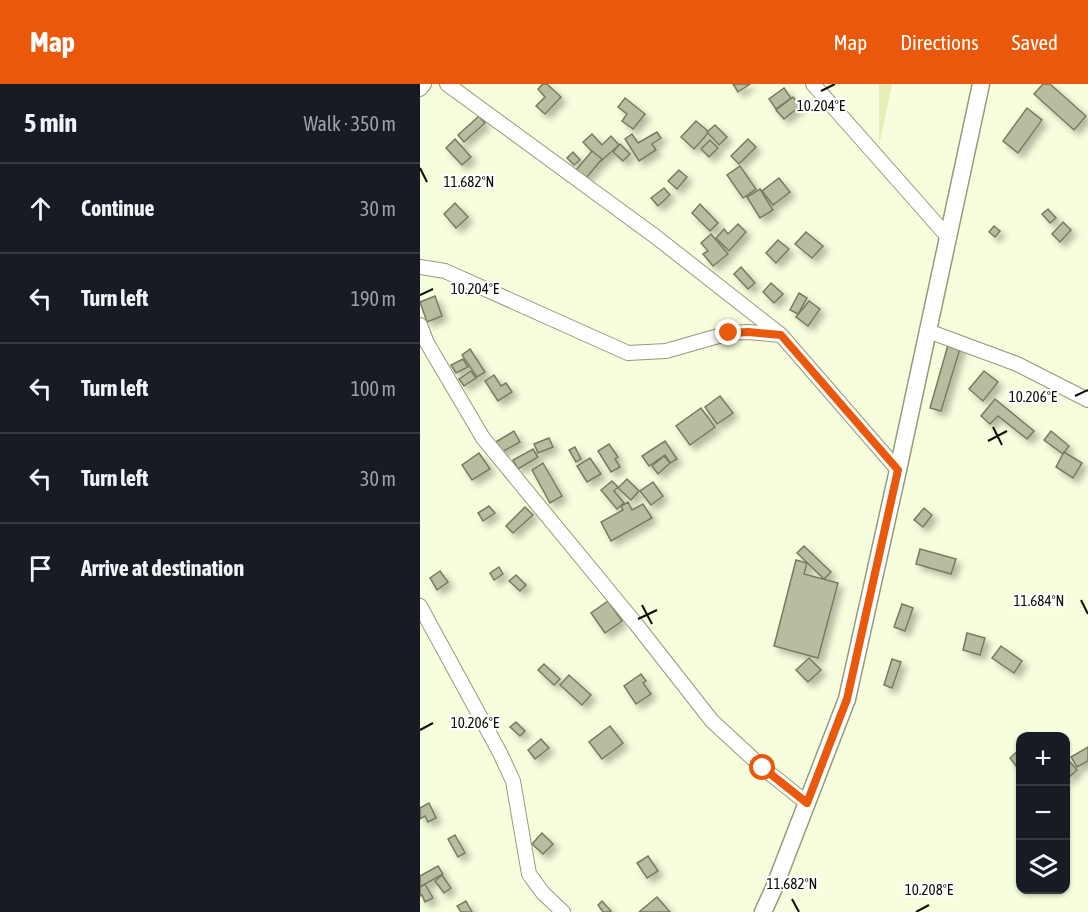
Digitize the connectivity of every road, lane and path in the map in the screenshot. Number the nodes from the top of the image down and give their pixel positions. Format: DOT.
graph roads {
  1 [pos="424,84"];
  2 [pos="447,84"];
  3 [pos="813,84"];
  4 [pos="981,84"];
  5 [pos="420,89"];
  6 [pos="948,237"];
  7 [pos="420,267"];
  8 [pos="420,325"];
  9 [pos="928,331"];
  10 [pos="781,335"];
  11 [pos="1088,400"];
  12 [pos="898,470"];
  13 [pos="420,606"];
  14 [pos="807,803"];
  15 [pos="563,912"];
  16 [pos="763,912"];
  1 -- 5 [label="street"];
  2 -- 10 [label="street"];
  3 -- 6 [label="street"];
  4 -- 6 [label="street"];
  6 -- 9 [label="street"];
  7 -- 10 [label="street"];
  8 -- 14 [label="street"];
  9 -- 11 [label="street"];
  9 -- 12 [label="street"];
  10 -- 12 [label="street"];
  12 -- 14 [label="street"];
  13 -- 15 [label="street"];
  14 -- 16 [label="street"];
}
